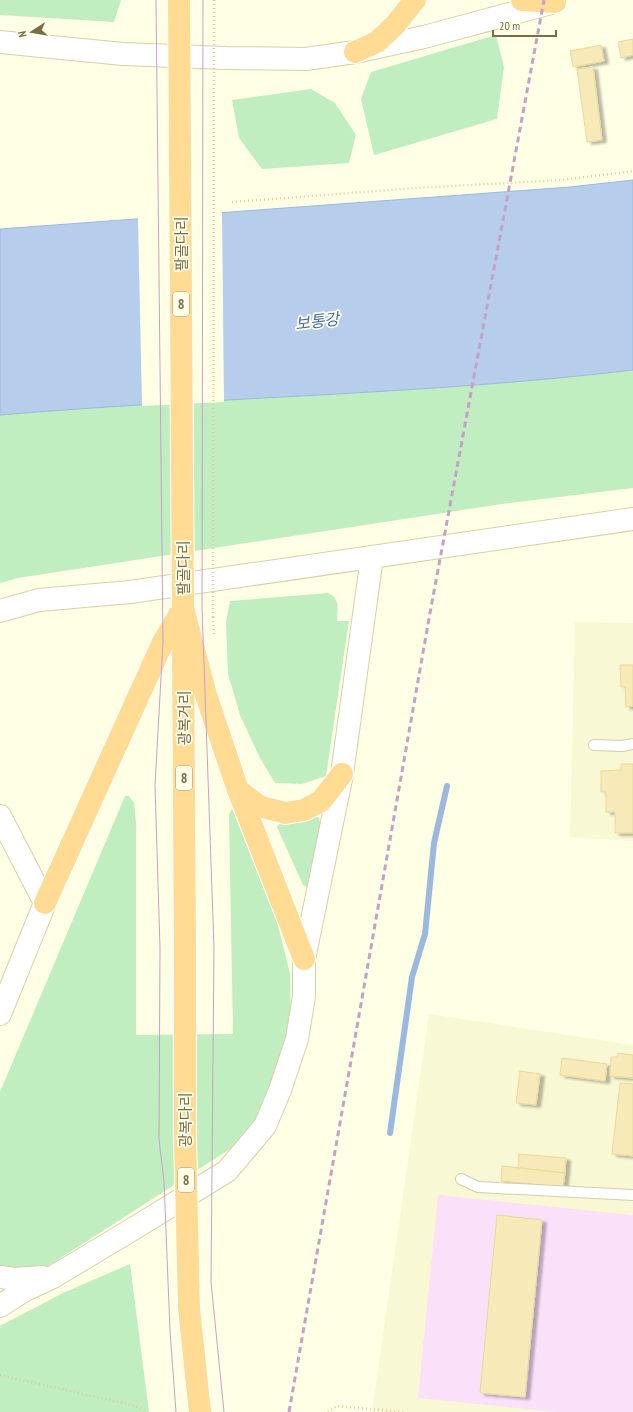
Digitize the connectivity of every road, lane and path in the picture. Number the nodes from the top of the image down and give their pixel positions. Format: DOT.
graph roads {
  1 [pos="179,0"];
  2 [pos="214,0"];
  3 [pos="415,0"];
  4 [pos="522,0"];
  5 [pos="558,1"];
  6 [pos="0,42"];
  7 [pos="355,52"];
  8 [pos="633,171"];
  9 [pos="232,202"];
  10 [pos="633,519"];
  11 [pos="372,557"];
  12 [pos="183,608"];
  13 [pos="0,611"];
  14 [pos="213,617"];
  15 [pos="633,744"];
  16 [pos="594,745"];
  17 [pos="342,774"];
  18 [pos="238,790"];
  19 [pos="0,816"];
  20 [pos="45,903"];
  21 [pos="185,948"];
  22 [pos="304,959"];
  23 [pos="0,1014"];
  24 [pos="461,1179"];
  25 [pos="633,1195"];
  26 [pos="0,1277"];
  27 [pos="53,1277"];
  28 [pos="0,1306"];
  29 [pos="0,1375"];
  30 [pos="148,1412"];
  31 [pos="200,1412"];
  32 [pos="328,1412"];
  33 [pos="403,1412"];
  1 -- 12 [label="highway, 팔골다리 / 8, bridge"];
  2 -- 14 [label="path, bridge"];
  3 -- 7 [label="highway"];
  4 -- 5 [label="highway"];
  5 -- 7 [label="main road"];
  6 -- 7 [label="main road"];
  8 -- 9 [label="path"];
  10 -- 11 [label="main road"];
  11 -- 13 [label="main road"];
  11 -- 17 [label="main road"];
  12 -- 18 [label="highway"];
  12 -- 20 [label="highway"];
  12 -- 21 [label="highway, 광복거리 / 8"];
  15 -- 16 [label="lane"];
  17 -- 18 [label="highway"];
  17 -- 22 [label="main road"];
  18 -- 22 [label="highway"];
  19 -- 20 [label="main road"];
  20 -- 23 [label="main road"];
  21 -- 31 [label="highway, 광복다리 / 8, bridge"];
  22 -- 27 [label="main road"];
  24 -- 25 [label="lane"];
  26 -- 27 [label="main road"];
  27 -- 28 [label="main road"];
  29 -- 30 [label="path"];
  32 -- 33 [label="path"];
}
